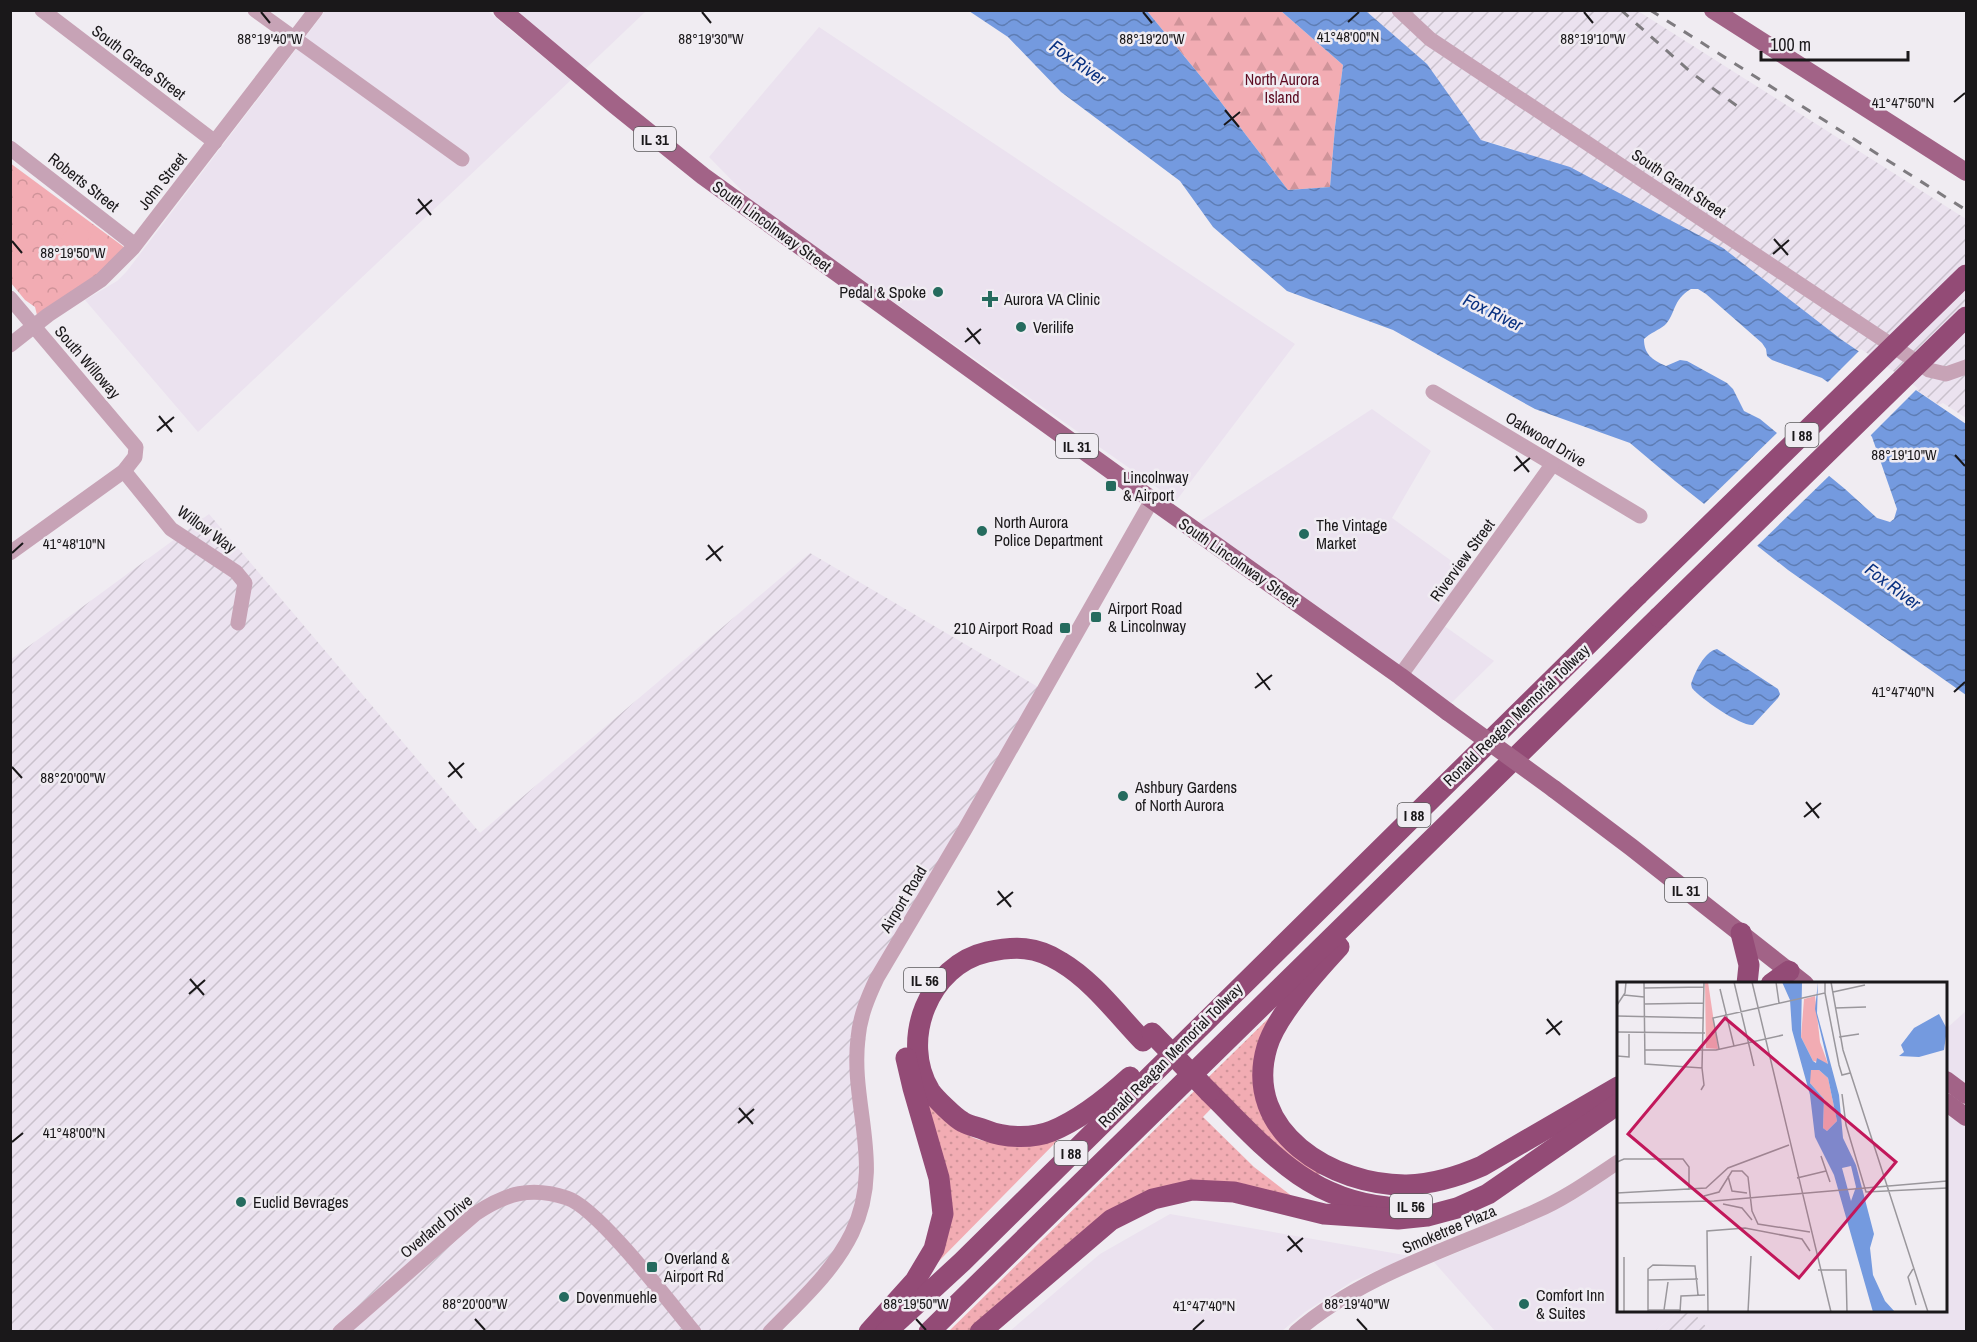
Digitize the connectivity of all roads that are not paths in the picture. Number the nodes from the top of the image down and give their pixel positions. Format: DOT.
graph roads {
  1 [pos="42,10"];
  2 [pos="255,10"];
  3 [pos="316,10"];
  4 [pos="502,10"];
  5 [pos="1399,10"];
  6 [pos="1713,10"];
  7 [pos="294,39"];
  8 [pos="215,142"];
  9 [pos="10,148"];
  10 [pos="462,159"];
  11 [pos="1966,172"];
  12 [pos="135,245"];
  13 [pos="1966,275"];
  14 [pos="10,298"];
  15 [pos="1966,317"];
  16 [pos="33,326"];
  17 [pos="10,345"];
  18 [pos="1966,367"];
  19 [pos="1433,392"];
  20 [pos="1552,465"];
  21 [pos="124,471"];
  22 [pos="1152,500"];
  23 [pos="1640,516"];
  24 [pos="10,553"];
  25 [pos="238,623"];
  26 [pos="1400,676"];
  27 [pos="1405,865"];
  28 [pos="1741,933"];
  29 [pos="1798,980"];
  30 [pos="1747,982"];
  31 [pos="1190,1035"];
  32 [pos="1148,1037"];
  33 [pos="1947,1081"];
  34 [pos="1617,1089"];
  35 [pos="1617,1089"];
  36 [pos="1205,1095"];
  37 [pos="1966,1095"];
  38 [pos="1947,1103"];
  39 [pos="1617,1105"];
  40 [pos="1966,1117"];
  41 [pos="1617,1163"];
  42 [pos="1398,1219"];
  43 [pos="340,1332"];
  44 [pos="694,1332"];
  45 [pos="770,1332"];
  46 [pos="869,1332"];
  47 [pos="886,1332"];
  48 [pos="929,1332"];
  49 [pos="980,1332"];
  50 [pos="1296,1332"];
  1 -- 8 [label="street, South Grace Street"];
  2 -- 7 [label="street"];
  3 -- 7 [label="street, John Street"];
  4 -- 22 [label="main road, South Lincolnway Street / IL 31"];
  5 -- 18 [label="street, South Grant Street"];
  6 -- 11 [label="main road"];
  7 -- 8 [label="street, John Street"];
  7 -- 10 [label="street"];
  8 -- 12 [label="street, John Street"];
  9 -- 12 [label="street, Roberts Street"];
  12 -- 16 [label="street, John Street"];
  13 -- 31 [label="highway, Ronald Reagan Memorial Tollway / I 88, bridge"];
  14 -- 16 [label="street, South Willoway"];
  15 -- 27 [label="highway, Ronald Reagan Memorial Tollway / I 88, bridge"];
  16 -- 17 [label="street, John Street"];
  16 -- 21 [label="street, South Willoway"];
  19 -- 20 [label="street, Oakwood Drive"];
  20 -- 23 [label="street, Oakwood Drive"];
  20 -- 26 [label="street, Riverview Street"];
  21 -- 24 [label="street"];
  21 -- 25 [label="street, Willow Way"];
  22 -- 26 [label="main road, South Lincolnway Street / IL 31"];
  22 -- 45 [label="street, Airport Road"];
  26 -- 28 [label="main road, South Lincolnway Street / IL 31, bridge"];
  27 -- 34 [label="highway"];
  27 -- 48 [label="highway, Ronald Reagan Memorial Tollway / I 88"];
  28 -- 29 [label="main road, South Lincolnway Street / IL 31"];
  28 -- 30 [label="highway"];
  31 -- 32 [label="highway"];
  31 -- 47 [label="highway, Ronald Reagan Memorial Tollway / I 88"];
  32 -- 36 [label="highway, IL 56, bridge"];
  32 -- 46 [label="highway, IL 56"];
  33 -- 37 [label="main road"];
  35 -- 36 [label="highway, IL 56"];
  36 -- 42 [label="highway"];
  38 -- 40 [label="main road"];
  39 -- 42 [label="highway, IL 56"];
  41 -- 50 [label="street, Smoketree Plaza"];
  42 -- 49 [label="highway, IL 56"];
  43 -- 44 [label="street, Overland Drive"];
}
